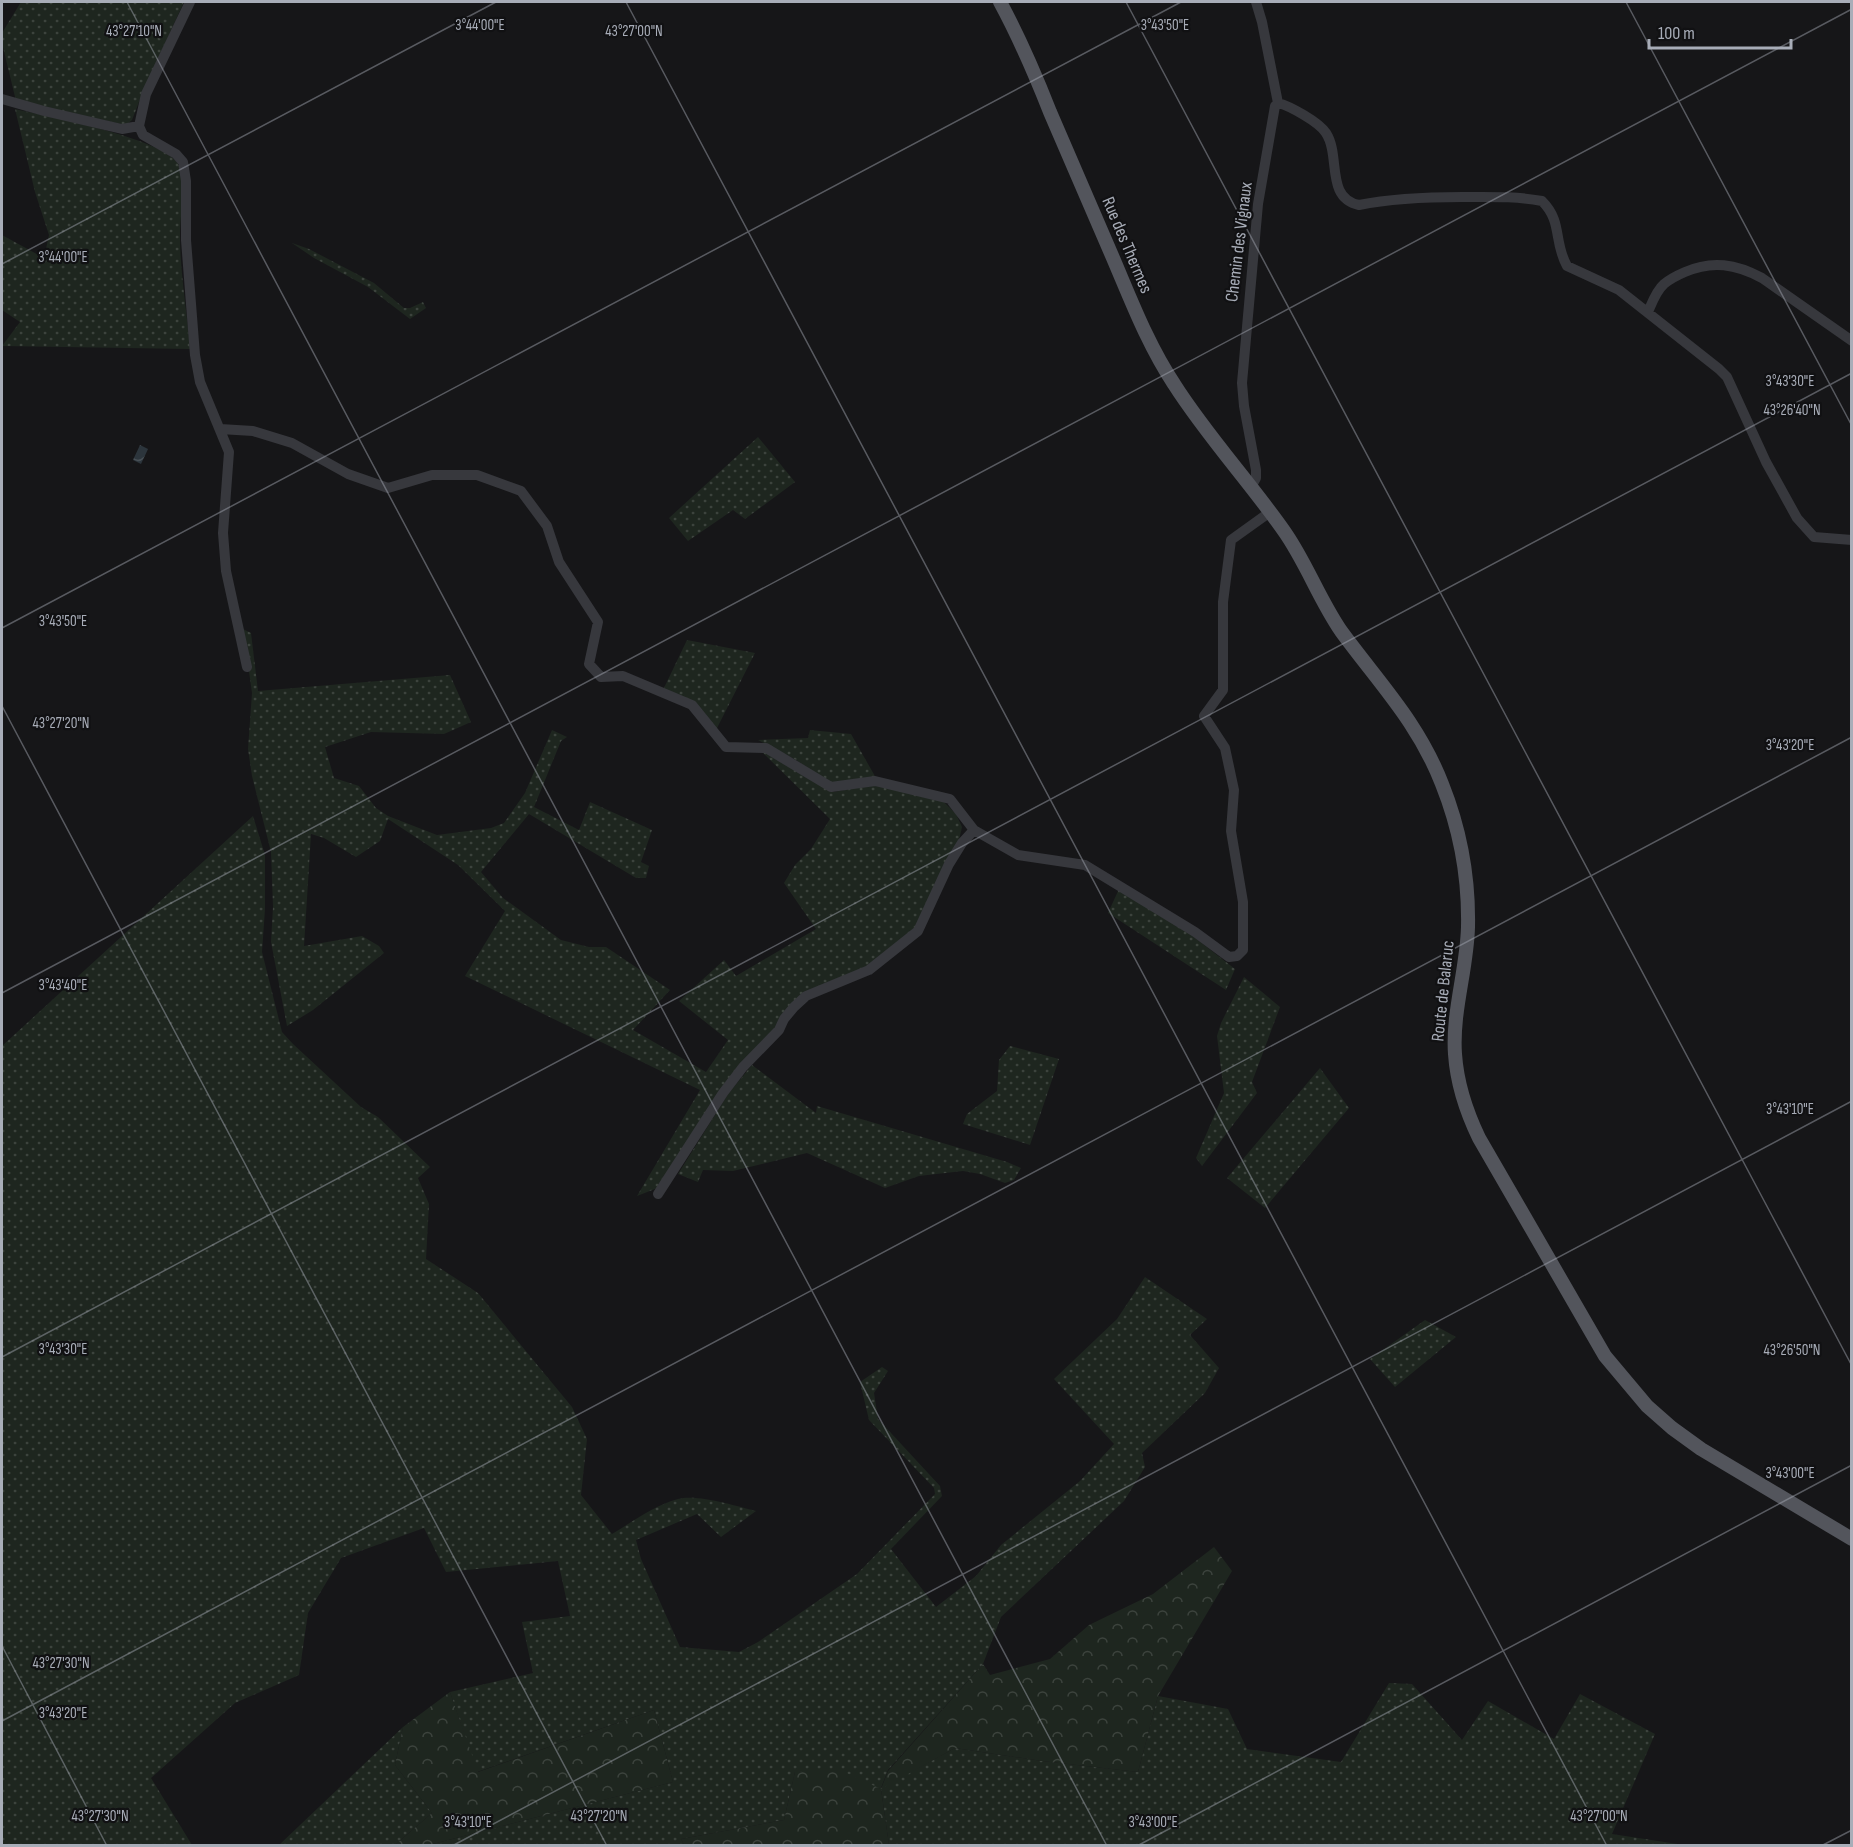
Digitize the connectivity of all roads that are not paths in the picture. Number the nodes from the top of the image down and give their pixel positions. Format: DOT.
graph roads {
  1 [pos="190,2"];
  2 [pos="1000,2"];
  3 [pos="1256,2"];
  4 [pos="2,99"];
  5 [pos="1278,103"];
  6 [pos="139,126"];
  7 [pos="1648,312"];
  8 [pos="1851,341"];
  9 [pos="220,429"];
  10 [pos="1251,487"];
  11 [pos="1270,512"];
  12 [pos="1851,540"];
  13 [pos="248,667"];
  14 [pos="974,830"];
  15 [pos="658,1194"];
  16 [pos="1851,1539"];
  1 -- 6 [label="street"];
  2 -- 10 [label="main road, Rue des Thermes"];
  3 -- 5 [label="street, Chemin des Vignaux"];
  4 -- 6 [label="street"];
  5 -- 7 [label="street"];
  5 -- 10 [label="street, Chemin des Vignaux"];
  6 -- 9 [label="street"];
  7 -- 8 [label="street"];
  7 -- 12 [label="street"];
  9 -- 13 [label="street"];
  9 -- 14 [label="street"];
  10 -- 11 [label="main road, Route de Balaruc"];
  11 -- 14 [label="street"];
  11 -- 16 [label="main road, Route de Balaruc"];
  14 -- 15 [label="street"];
}
